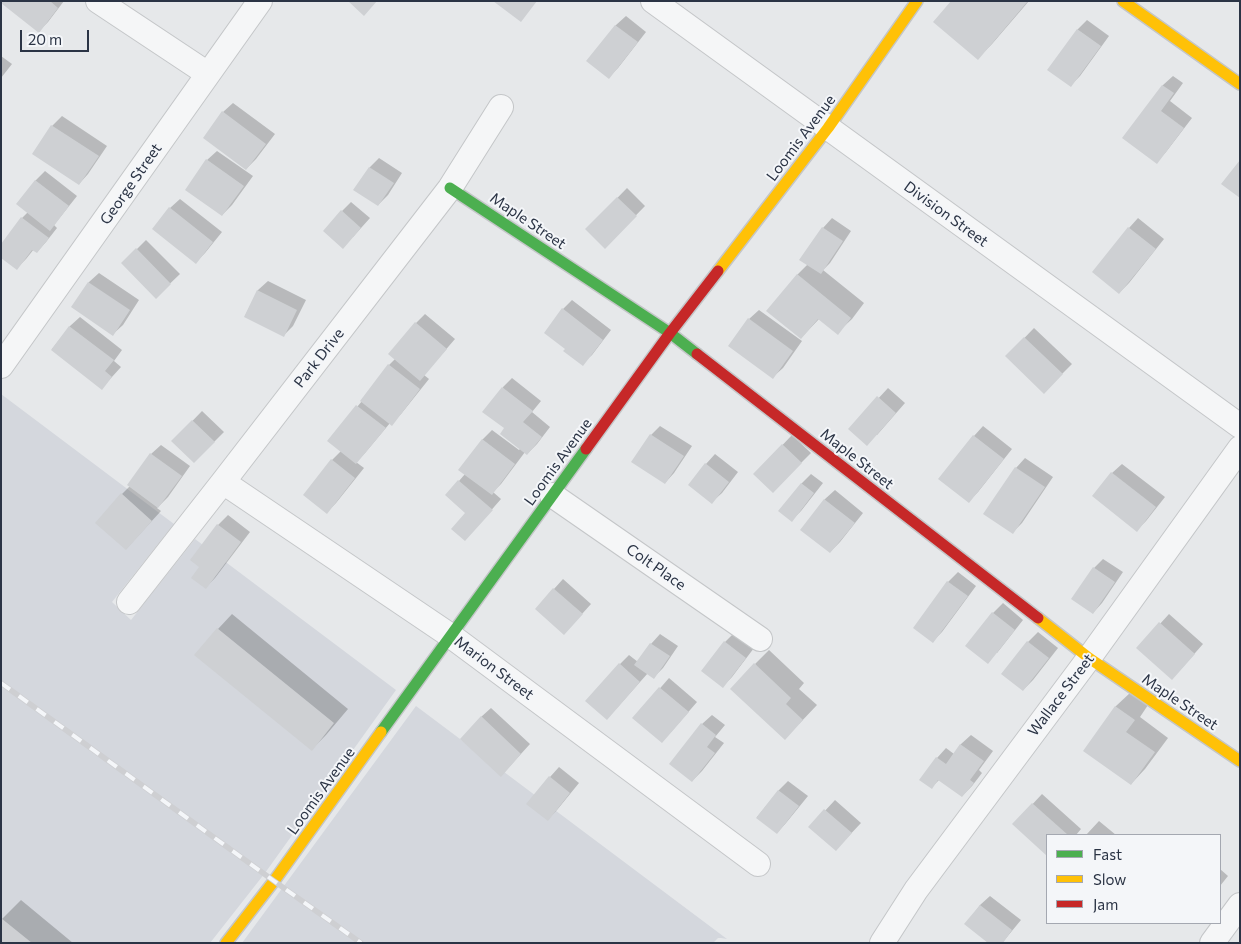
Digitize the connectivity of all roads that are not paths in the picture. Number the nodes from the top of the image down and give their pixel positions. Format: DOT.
graph roads {
  1 [pos="98,1"];
  2 [pos="260,1"];
  3 [pos="653,1"];
  4 [pos="917,1"];
  5 [pos="1124,1"];
  6 [pos="208,74"];
  7 [pos="1240,84"];
  8 [pos="500,107"];
  9 [pos="828,128"];
  10 [pos="450,188"];
  11 [pos="670,333"];
  12 [pos="1,366"];
  13 [pos="1240,426"];
  14 [pos="1240,448"];
  15 [pos="223,482"];
  16 [pos="552,495"];
  17 [pos="129,602"];
  18 [pos="451,636"];
  19 [pos="760,639"];
  20 [pos="1089,658"];
  21 [pos="1240,761"];
  22 [pos="758,864"];
  23 [pos="1240,905"];
  24 [pos="226,943"];
  25 [pos="882,943"];
  26 [pos="1212,943"];
  1 -- 6 [label="street"];
  2 -- 6 [label="street, George Street"];
  3 -- 9 [label="street, Division Street"];
  4 -- 9 [label="street, Loomis Avenue"];
  5 -- 7 [label="street"];
  6 -- 12 [label="street, George Street"];
  8 -- 10 [label="street, Park Drive"];
  9 -- 11 [label="street, Loomis Avenue"];
  9 -- 13 [label="street, Division Street"];
  10 -- 11 [label="street, Maple Street"];
  10 -- 15 [label="street, Park Drive"];
  11 -- 16 [label="street, Loomis Avenue"];
  11 -- 20 [label="street, Maple Street"];
  14 -- 20 [label="street, Wallace Street"];
  15 -- 17 [label="street, Park Drive"];
  15 -- 18 [label="street, Marion Street"];
  16 -- 18 [label="street, Loomis Avenue"];
  16 -- 19 [label="street, Colt Place"];
  18 -- 22 [label="street, Marion Street"];
  18 -- 24 [label="street, Loomis Avenue"];
  20 -- 21 [label="street, Maple Street"];
  20 -- 25 [label="street, Wallace Street"];
  23 -- 26 [label="street"];
}
